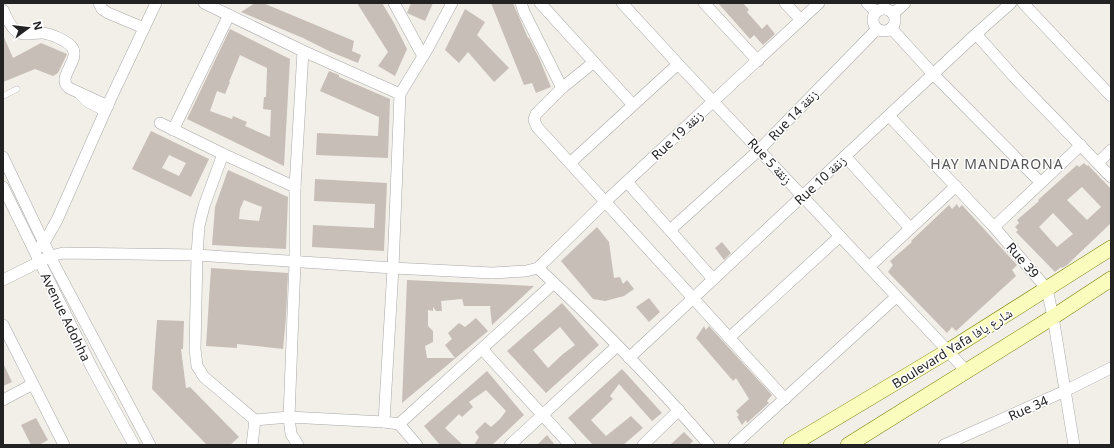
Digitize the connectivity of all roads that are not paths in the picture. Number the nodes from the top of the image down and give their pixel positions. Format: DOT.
graph roads {
  1 [pos="99,3"];
  2 [pos="156,3"];
  3 [pos="204,3"];
  4 [pos="452,3"];
  5 [pos="521,3"];
  6 [pos="540,3"];
  7 [pos="622,3"];
  8 [pos="704,3"];
  9 [pos="785,3"];
  10 [pos="820,3"];
  11 [pos="867,3"];
  12 [pos="905,3"];
  13 [pos="1011,3"];
  14 [pos="1023,3"];
  15 [pos="397,5"];
  16 [pos="3,10"];
  17 [pos="876,12"];
  18 [pos="893,14"];
  19 [pos="229,15"];
  20 [pos="801,20"];
  21 [pos="144,28"];
  22 [pos="891,28"];
  23 [pos="877,29"];
  24 [pos="976,34"];
  25 [pos="304,51"];
  26 [pos="423,56"];
  27 [pos="758,61"];
  28 [pos="594,62"];
  29 [pos="678,64"];
  30 [pos="933,74"];
  31 [pos="562,88"];
  32 [pos="17,90"];
  33 [pos="400,94"];
  34 [pos="3,96"];
  35 [pos="78,96"];
  36 [pos="1111,96"];
  37 [pos="713,101"];
  38 [pos="633,105"];
  39 [pos="106,109"];
  40 [pos="889,116"];
  41 [pos="160,123"];
  42 [pos="173,130"];
  43 [pos="1081,145"];
  44 [pos="759,150"];
  45 [pos="1111,150"];
  46 [pos="223,154"];
  47 [pos="845,156"];
  48 [pos="3,157"];
  49 [pos="570,163"];
  50 [pos="1098,163"];
  51 [pos="1111,177"];
  52 [pos="627,182"];
  53 [pos="1040,182"];
  54 [pos="956,186"];
  55 [pos="3,187"];
  56 [pos="295,187"];
  57 [pos="803,196"];
  58 [pos="606,201"];
  59 [pos="994,227"];
  60 [pos="910,228"];
  61 [pos="670,230"];
  62 [pos="839,237"];
  63 [pos="44,243"];
  64 [pos="1111,248"];
  65 [pos="33,250"];
  66 [pos="197,255"];
  67 [pos="50,256"];
  68 [pos="39,262"];
  69 [pos="295,262"];
  70 [pos="869,267"];
  71 [pos="393,268"];
  72 [pos="538,268"];
  73 [pos="713,279"];
  74 [pos="1111,279"];
  75 [pos="3,280"];
  76 [pos="554,283"];
  77 [pos="1047,288"];
  78 [pos="896,297"];
  79 [pos="693,298"];
  80 [pos="1053,317"];
  81 [pos="3,325"];
  82 [pos="729,338"];
  83 [pos="617,346"];
  84 [pos="482,349"];
  85 [pos="948,351"];
  86 [pos="629,358"];
  87 [pos="1110,370"];
  88 [pos="966,372"];
  89 [pos="33,384"];
  90 [pos="1065,391"];
  91 [pos="785,399"];
  92 [pos="3,400"];
  93 [pos="679,410"];
  94 [pos="542,415"];
  95 [pos="289,417"];
  96 [pos="255,420"];
  97 [pos="384,422"];
  98 [pos="399,424"];
  99 [pos="64,445"];
  100 [pos="134,445"];
  101 [pos="150,445"];
  102 [pos="252,445"];
  103 [pos="298,445"];
  104 [pos="417,445"];
  105 [pos="510,445"];
  106 [pos="570,445"];
  107 [pos="643,445"];
  108 [pos="710,445"];
  109 [pos="734,445"];
  110 [pos="791,445"];
  111 [pos="848,445"];
  112 [pos="944,445"];
  113 [pos="1074,445"];
  1 -- 21 [label="street"];
  2 -- 21 [label="street"];
  3 -- 19 [label="street"];
  4 -- 26 [label="street"];
  5 -- 31 [label="street"];
  6 -- 28 [label="street"];
  7 -- 29 [label="street, Rue 5 زنقة"];
  8 -- 27 [label="street"];
  9 -- 20 [label="street"];
  10 -- 20 [label="street, Rue 19 زنقة"];
  11 -- 17 [label="street"];
  12 -- 18 [label="street"];
  13 -- 24 [label="street, Rue 10 زنقة"];
  14 -- 36 [label="street"];
  15 -- 26 [label="street"];
  16 -- 39 [label="street"];
  17 -- 18 [label="street"];
  17 -- 23 [label="street"];
  18 -- 22 [label="street"];
  19 -- 25 [label="street"];
  19 -- 42 [label="street"];
  20 -- 27 [label="street, Rue 19 زنقة"];
  21 -- 39 [label="street"];
  22 -- 23 [label="street"];
  22 -- 30 [label="street"];
  23 -- 44 [label="street, Rue 14 زنقة"];
  24 -- 30 [label="street, Rue 10 زنقة"];
  24 -- 43 [label="street"];
  25 -- 33 [label="street"];
  25 -- 56 [label="street"];
  26 -- 33 [label="street"];
  27 -- 37 [label="street, Rue 19 زنقة"];
  28 -- 31 [label="street"];
  28 -- 38 [label="street"];
  29 -- 37 [label="street, Rue 5 زنقة"];
  29 -- 38 [label="street"];
  30 -- 40 [label="street, Rue 10 زنقة"];
  30 -- 53 [label="street"];
  31 -- 49 [label="street"];
  32 -- 34 [label="lane"];
  33 -- 71 [label="street"];
  35 -- 39 [label="lane"];
  37 -- 44 [label="street, Rue 5 زنقة"];
  37 -- 52 [label="street, Rue 19 زنقة"];
  38 -- 49 [label="street"];
  39 -- 63 [label="street"];
  40 -- 47 [label="street, Rue 10 زنقة"];
  40 -- 54 [label="street, Rue 39"];
  41 -- 42 [label="street"];
  42 -- 46 [label="street"];
  43 -- 50 [label="street"];
  43 -- 53 [label="street"];
  44 -- 57 [label="street, Rue 5 زنقة"];
  44 -- 61 [label="street, Rue 14 زنقة"];
  45 -- 50 [label="street"];
  46 -- 56 [label="street"];
  46 -- 66 [label="street"];
  47 -- 57 [label="street, Rue 10 زنقة"];
  47 -- 60 [label="street"];
  48 -- 63 [label="street"];
  49 -- 58 [label="street"];
  50 -- 51 [label="street"];
  52 -- 58 [label="street, Rue 19 زنقة"];
  52 -- 61 [label="street"];
  53 -- 59 [label="street"];
  54 -- 59 [label="street, Rue 39"];
  54 -- 60 [label="street"];
  55 -- 65 [label="street, Avenue Adohha"];
  56 -- 69 [label="street"];
  57 -- 62 [label="street, Rue 5 زنقة"];
  57 -- 73 [label="street, Rue 10 زنقة"];
  58 -- 72 [label="street, Rue 19 زنقة"];
  58 -- 79 [label="street"];
  59 -- 77 [label="street, Rue 39"];
  60 -- 70 [label="street"];
  61 -- 73 [label="street"];
  62 -- 70 [label="street, Rue 5 زنقة"];
  62 -- 82 [label="street"];
  63 -- 65 [label="street"];
  63 -- 67 [label="street"];
  64 -- 77 [label="street, Boulevard Yafa شارع يافا"];
  65 -- 68 [label="street, Avenue Adohha"];
  66 -- 67 [label="street"];
  66 -- 69 [label="street"];
  66 -- 96 [label="street"];
  67 -- 68 [label="street"];
  67 -- 101 [label="street"];
  68 -- 75 [label="street"];
  68 -- 100 [label="street, Avenue Adohha"];
  69 -- 71 [label="street"];
  69 -- 95 [label="street"];
  70 -- 78 [label="street, Rue 5 زنقة"];
  71 -- 72 [label="street"];
  71 -- 97 [label="street"];
  72 -- 76 [label="street"];
  73 -- 79 [label="street, Rue 10 زنقة"];
  74 -- 80 [label="street, Boulevard Yafa شارع يافا"];
  76 -- 83 [label="street"];
  76 -- 84 [label="street"];
  77 -- 80 [label="street, Rue 39"];
  77 -- 85 [label="street, Boulevard Yafa شارع يافا"];
  78 -- 85 [label="street, Rue 5 زنقة"];
  78 -- 91 [label="street"];
  79 -- 82 [label="street"];
  79 -- 86 [label="street, Rue 10 زنقة"];
  80 -- 88 [label="street, Boulevard Yafa شارع يافا"];
  80 -- 90 [label="street, Rue 39"];
  81 -- 89 [label="street"];
  82 -- 91 [label="street"];
  83 -- 86 [label="street"];
  83 -- 94 [label="street"];
  84 -- 94 [label="street"];
  84 -- 98 [label="street"];
  85 -- 88 [label="street, Rue 5 زنقة"];
  85 -- 110 [label="street, Boulevard Yafa شارع يافا"];
  86 -- 93 [label="street"];
  87 -- 90 [label="street, Rue 34"];
  88 -- 111 [label="street, Boulevard Yafa شارع يافا"];
  89 -- 92 [label="street"];
  89 -- 99 [label="street"];
  90 -- 112 [label="street, Rue 34"];
  90 -- 113 [label="street, Rue 39"];
  91 -- 109 [label="street"];
  93 -- 107 [label="street"];
  93 -- 108 [label="street"];
  94 -- 105 [label="street"];
  94 -- 106 [label="street"];
  95 -- 96 [label="street"];
  95 -- 97 [label="street"];
  95 -- 103 [label="street"];
  96 -- 102 [label="street"];
  97 -- 98 [label="street"];
  98 -- 104 [label="street"];
}
